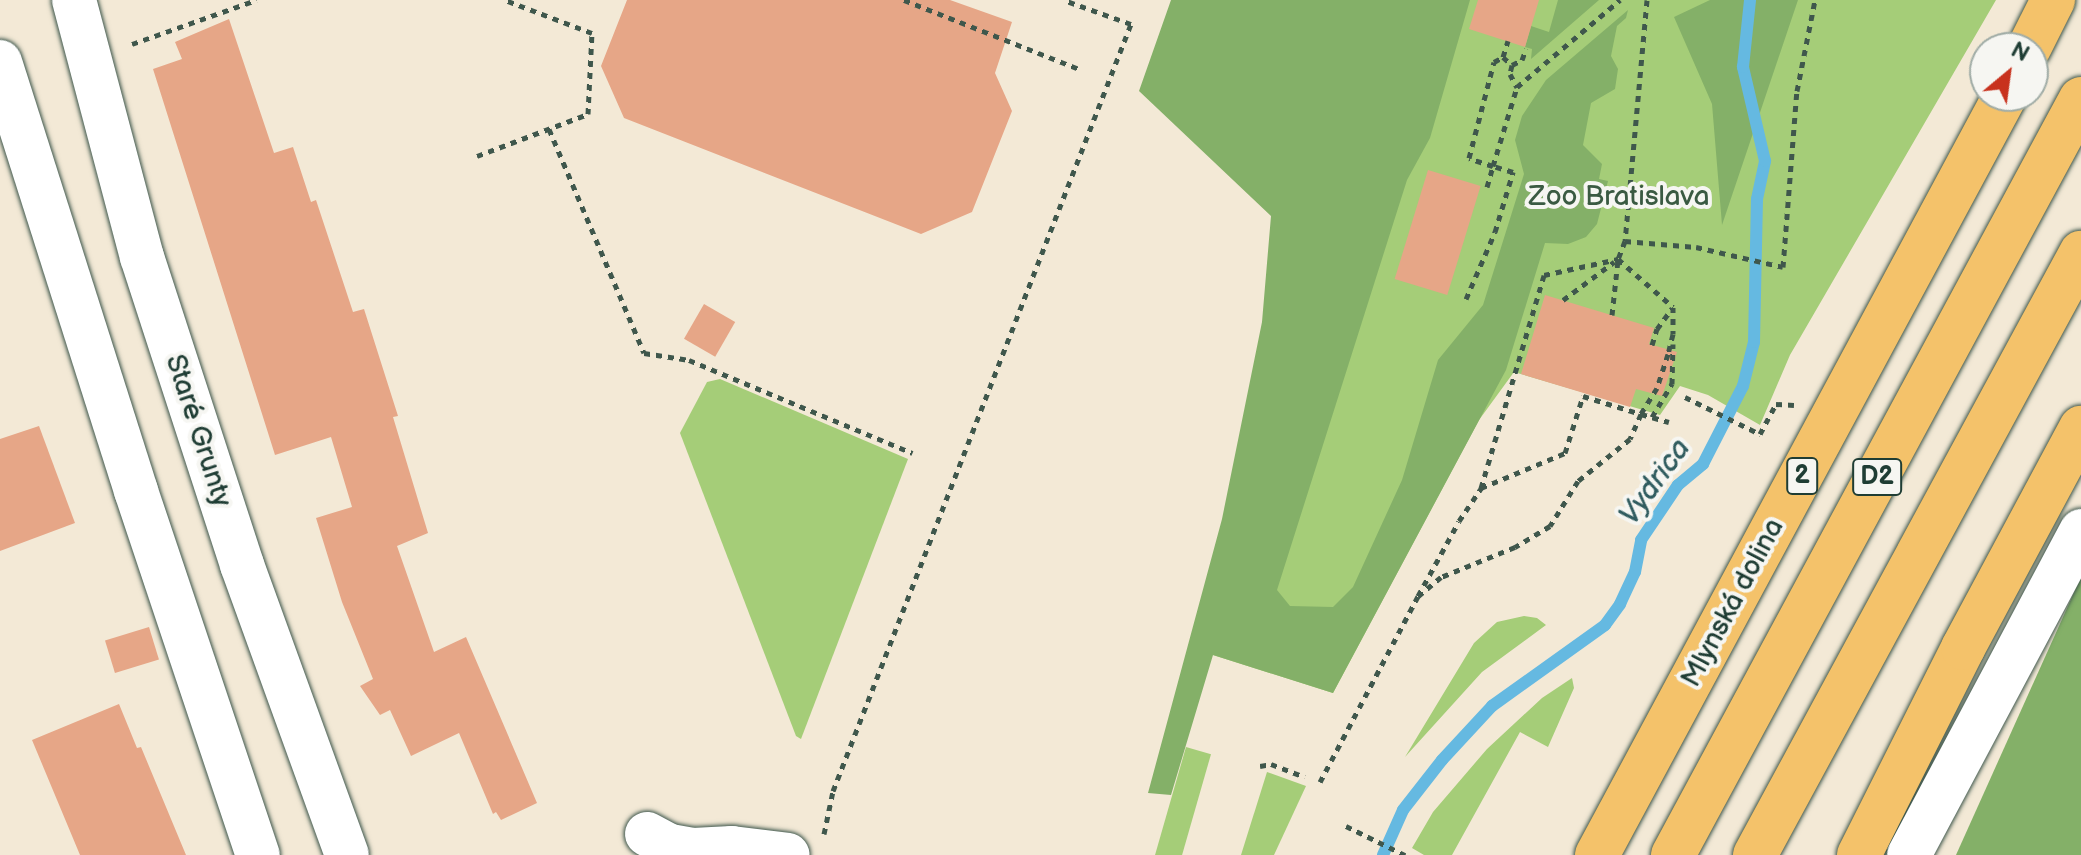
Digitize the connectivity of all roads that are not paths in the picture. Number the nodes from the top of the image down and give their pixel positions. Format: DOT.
graph roads {
  1 [pos="74,0"];
  2 [pos="2053,0"];
  3 [pos="2037,32"];
  4 [pos="0,62"];
  5 [pos="2081,99"];
  6 [pos="1996,112"];
  7 [pos="2081,253"];
  8 [pos="2081,428"];
  9 [pos="2081,531"];
  10 [pos="1826,725"];
  11 [pos="647,834"];
  12 [pos="805,848"];
  13 [pos="258,855"];
  14 [pos="347,855"];
  15 [pos="1597,855"];
  16 [pos="1673,855"];
  17 [pos="1755,855"];
  18 [pos="1770,855"];
  19 [pos="1859,855"];
  20 [pos="1909,855"];
  1 -- 14 [label="street, Staré Grunty"];
  2 -- 3 [label="main road"];
  4 -- 13 [label="street"];
  5 -- 16 [label="main road, D2"];
  6 -- 15 [label="main road, Mlynská dolina / 2"];
  7 -- 10 [label="main road, D2"];
  8 -- 19 [label="main road"];
  9 -- 20 [label="street"];
  10 -- 17 [label="main road, D2"];
  10 -- 18 [label="main road"];
  11 -- 12 [label="street"];
}
